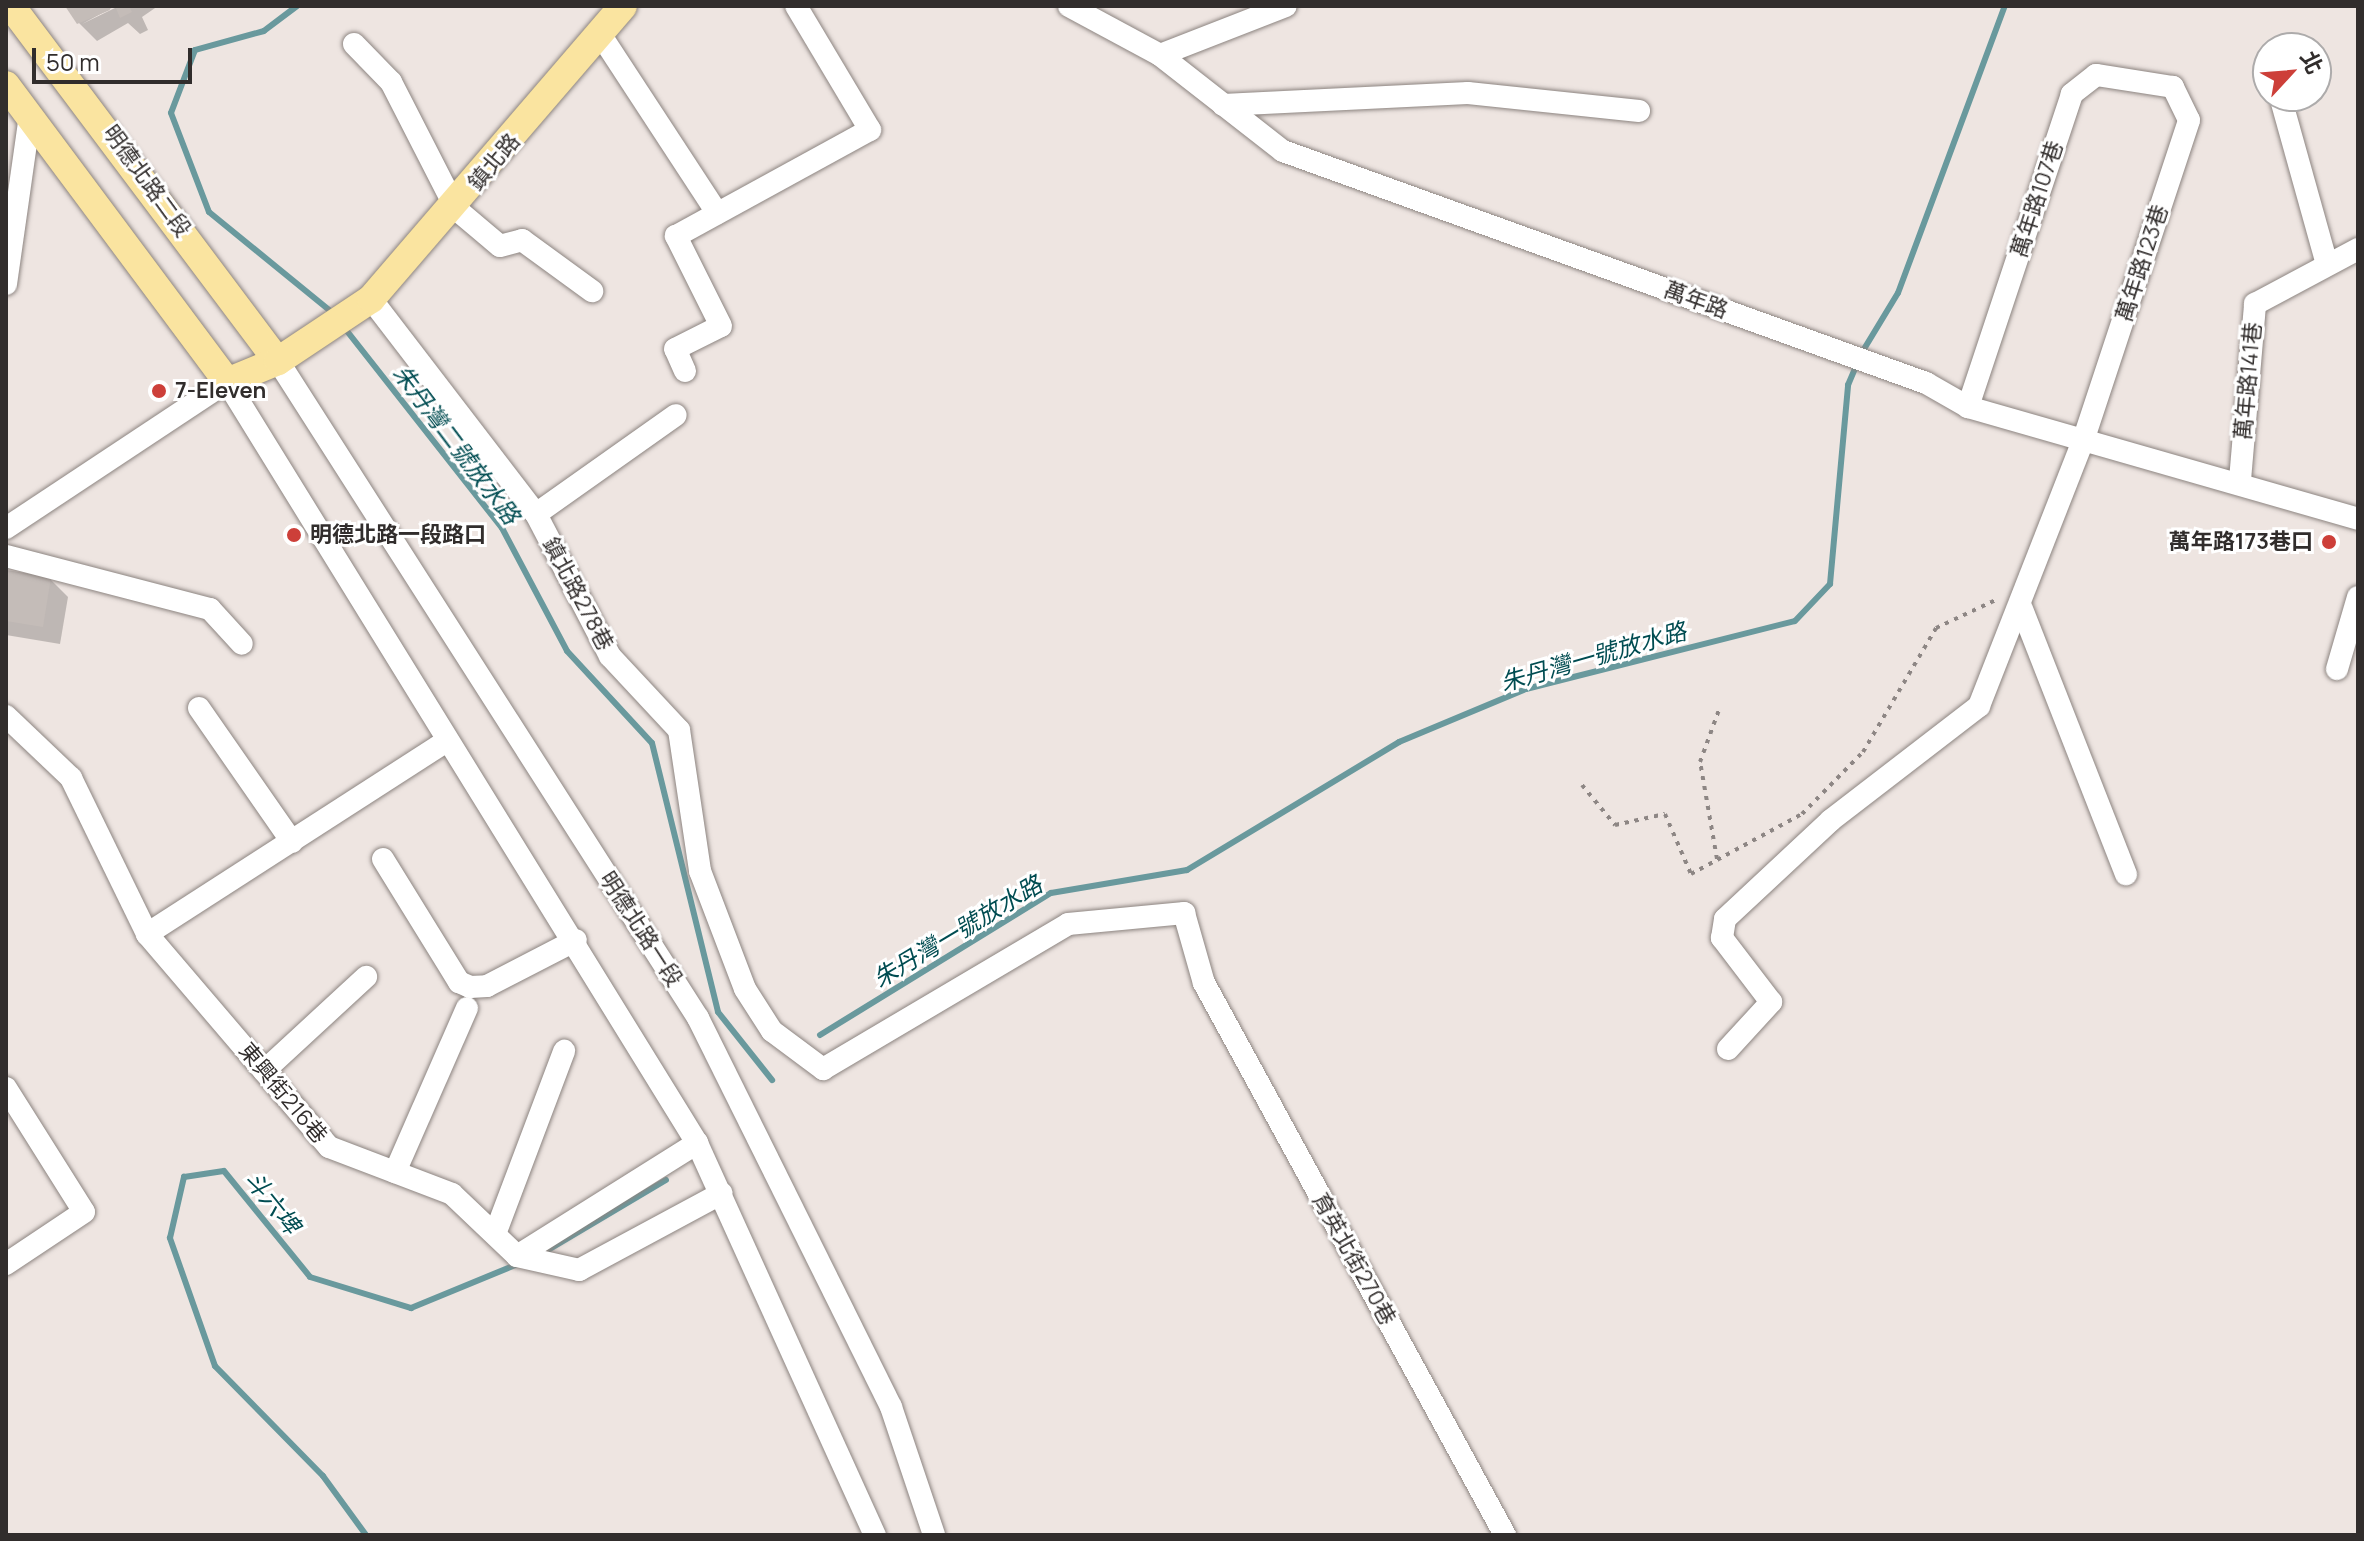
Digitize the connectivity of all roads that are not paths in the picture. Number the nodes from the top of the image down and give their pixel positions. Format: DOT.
graph roads {
  1 [pos="11,6"];
  2 [pos="623,6"];
  3 [pos="796,6"];
  4 [pos="1069,6"];
  5 [pos="1286,6"];
  6 [pos="600,34"];
  7 [pos="354,44"];
  8 [pos="1160,55"];
  9 [pos="6,85"];
  10 [pos="2173,87"];
  11 [pos="1223,105"];
  12 [pos="1639,111"];
  13 [pos="2284,112"];
  14 [pos="30,115"];
  15 [pos="456,209"];
  16 [pos="717,213"];
  17 [pos="2358,250"];
  18 [pos="2327,264"];
  19 [pos="6,284"];
  20 [pos="592,291"];
  21 [pos="363,304"];
  22 [pos="278,361"];
  23 [pos="685,371"];
  24 [pos="227,382"];
  25 [pos="1968,407"];
  26 [pos="676,415"];
  27 [pos="2083,441"];
  28 [pos="2240,480"];
  29 [pos="536,514"];
  30 [pos="2358,519"];
  31 [pos="6,528"];
  32 [pos="6,556"];
  33 [pos="2358,597"];
  34 [pos="2022,609"];
  35 [pos="242,644"];
  36 [pos="2337,669"];
  37 [pos="199,708"];
  38 [pos="6,716"];
  39 [pos="447,741"];
  40 [pos="292,842"];
  41 [pos="383,859"];
  42 [pos="2126,874"];
  43 [pos="147,934"];
  44 [pos="576,940"];
  45 [pos="366,977"];
  46 [pos="467,1008"];
  47 [pos="1728,1049"];
  48 [pos="564,1051"];
  49 [pos="823,1069"];
  50 [pos="264,1071"];
  51 [pos="6,1088"];
  52 [pos="697,1143"];
  53 [pos="395,1172"];
  54 [pos="722,1193"];
  55 [pos="495,1234"];
  56 [pos="517,1256"];
  57 [pos="6,1264"];
  58 [pos="875,1535"];
  59 [pos="934,1535"];
  60 [pos="1505,1535"];
  1 -- 22 [label="main road, 明德北路二段"];
  2 -- 6 [label="main road, 鎮北路"];
  3 -- 16 [label="street"];
  4 -- 8 [label="street, 萬年路"];
  5 -- 8 [label="street"];
  6 -- 15 [label="main road, 鎮北路"];
  6 -- 16 [label="street"];
  7 -- 15 [label="street"];
  8 -- 11 [label="street, 萬年路"];
  9 -- 14 [label="main road"];
  10 -- 25 [label="street, 萬年路107巷"];
  10 -- 27 [label="street, 萬年路123巷"];
  11 -- 12 [label="street"];
  11 -- 25 [label="street, 萬年路"];
  13 -- 18 [label="street"];
  14 -- 19 [label="street"];
  14 -- 24 [label="main road"];
  15 -- 20 [label="street"];
  15 -- 21 [label="main road, 鎮北路"];
  16 -- 23 [label="street"];
  17 -- 18 [label="street, 萬年路141巷"];
  18 -- 28 [label="street, 萬年路141巷"];
  21 -- 22 [label="main road, 鎮北路"];
  21 -- 29 [label="street, 鎮北路278巷"];
  22 -- 24 [label="main road"];
  22 -- 59 [label="street, 明德北路一段"];
  24 -- 31 [label="street"];
  24 -- 39 [label="street"];
  25 -- 27 [label="street, 萬年路"];
  26 -- 29 [label="street"];
  27 -- 28 [label="street, 萬年路"];
  27 -- 34 [label="street, 萬年路123巷"];
  28 -- 30 [label="street, 萬年路"];
  29 -- 49 [label="street, 鎮北路278巷"];
  32 -- 35 [label="street"];
  33 -- 36 [label="street"];
  34 -- 42 [label="street"];
  34 -- 47 [label="street, 萬年路123巷"];
  37 -- 40 [label="street"];
  38 -- 43 [label="street, 東興街216巷"];
  39 -- 40 [label="street"];
  39 -- 44 [label="street"];
  40 -- 43 [label="street"];
  41 -- 44 [label="street"];
  43 -- 50 [label="street, 東興街216巷"];
  44 -- 52 [label="street"];
  45 -- 50 [label="street"];
  46 -- 53 [label="street"];
  48 -- 55 [label="street"];
  49 -- 60 [label="street, 育英北街270巷"];
  50 -- 53 [label="street, 東興街216巷"];
  51 -- 57 [label="street"];
  52 -- 54 [label="street"];
  52 -- 56 [label="street"];
  53 -- 55 [label="street, 東興街216巷"];
  54 -- 56 [label="street"];
  54 -- 58 [label="street"];
  55 -- 56 [label="street, 東興街216巷"];
}
